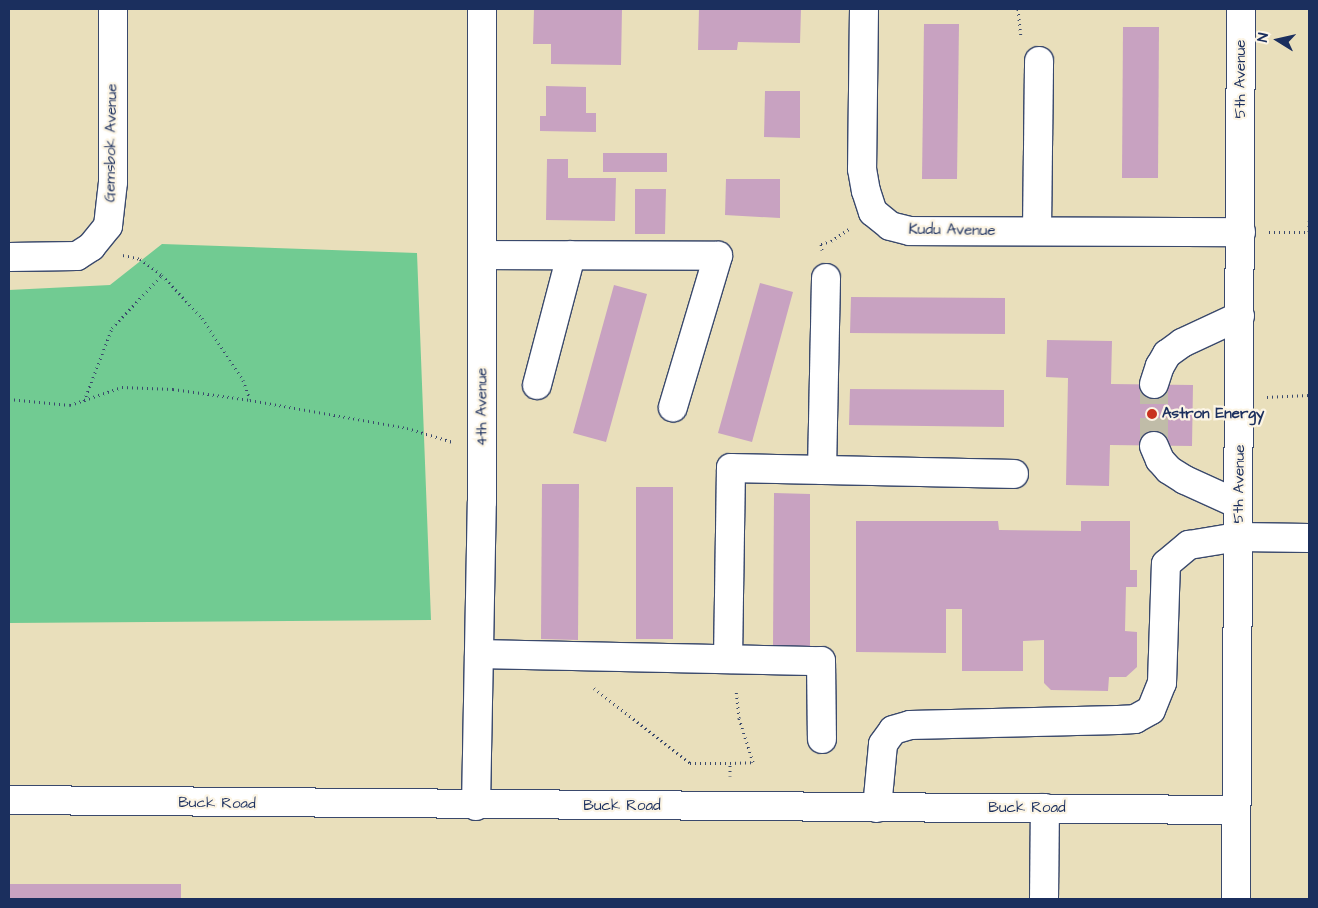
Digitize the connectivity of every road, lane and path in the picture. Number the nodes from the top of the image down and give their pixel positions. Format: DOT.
graph roads {
  1 [pos="113,9"];
  2 [pos="482,9"];
  3 [pos="864,9"];
  4 [pos="1241,9"];
  5 [pos="1039,62"];
  6 [pos="873,212"];
  7 [pos="1309,221"];
  8 [pos="1038,230"];
  9 [pos="1241,232"];
  10 [pos="1288,232"];
  11 [pos="1309,232"];
  12 [pos="92,248"];
  13 [pos="482,255"];
  14 [pos="571,255"];
  15 [pos="9,257"];
  16 [pos="162,275"];
  17 [pos="826,278"];
  18 [pos="1240,316"];
  19 [pos="1154,384"];
  20 [pos="537,385"];
  21 [pos="1309,396"];
  22 [pos="1239,398"];
  23 [pos="9,399"];
  24 [pos="250,400"];
  25 [pos="84,402"];
  26 [pos="673,407"];
  27 [pos="461,444"];
  28 [pos="1154,446"];
  29 [pos="822,470"];
  30 [pos="1014,474"];
  31 [pos="1238,504"];
  32 [pos="1238,537"];
  33 [pos="1309,538"];
  34 [pos="479,654"];
  35 [pos="581,656"];
  36 [pos="728,659"];
  37 [pos="822,739"];
  38 [pos="730,763"];
  39 [pos="9,800"];
  40 [pos="476,806"];
  41 [pos="730,807"];
  42 [pos="877,808"];
  43 [pos="1045,808"];
  44 [pos="1236,810"];
  45 [pos="1044,899"];
  46 [pos="1236,899"];
  1 -- 12 [label="street, Gemsbok Avenue"];
  2 -- 13 [label="street, 4th Avenue"];
  3 -- 6 [label="street"];
  4 -- 9 [label="street, 5th Avenue"];
  5 -- 8 [label="street"];
  6 -- 8 [label="street, Kudu Avenue"];
  6 -- 17 [label="path"];
  7 -- 11 [label="path"];
  8 -- 9 [label="street, Kudu Avenue"];
  9 -- 18 [label="street, 5th Avenue"];
  10 -- 11 [label="path"];
  12 -- 15 [label="street"];
  12 -- 16 [label="path"];
  13 -- 14 [label="street"];
  13 -- 34 [label="street, 4th Avenue"];
  14 -- 20 [label="street"];
  14 -- 26 [label="street"];
  16 -- 24 [label="path"];
  16 -- 25 [label="path"];
  17 -- 29 [label="street"];
  18 -- 19 [label="street"];
  18 -- 22 [label="street, 5th Avenue"];
  21 -- 22 [label="path"];
  22 -- 31 [label="street, 5th Avenue"];
  23 -- 25 [label="path"];
  24 -- 25 [label="path"];
  24 -- 27 [label="path"];
  28 -- 31 [label="street"];
  29 -- 30 [label="street"];
  29 -- 36 [label="street"];
  31 -- 32 [label="street, 5th Avenue"];
  32 -- 33 [label="street"];
  32 -- 42 [label="street"];
  32 -- 44 [label="street, 5th Avenue"];
  34 -- 35 [label="street"];
  34 -- 40 [label="street, 4th Avenue"];
  35 -- 36 [label="street"];
  35 -- 38 [label="path"];
  36 -- 37 [label="street"];
  36 -- 38 [label="path"];
  38 -- 41 [label="path"];
  39 -- 40 [label="street, Buck Road"];
  40 -- 41 [label="street, Buck Road"];
  41 -- 42 [label="street, Buck Road"];
  42 -- 43 [label="street, Buck Road"];
  43 -- 44 [label="street, Buck Road"];
  43 -- 45 [label="street"];
  44 -- 46 [label="street, 5th Avenue"];
}
